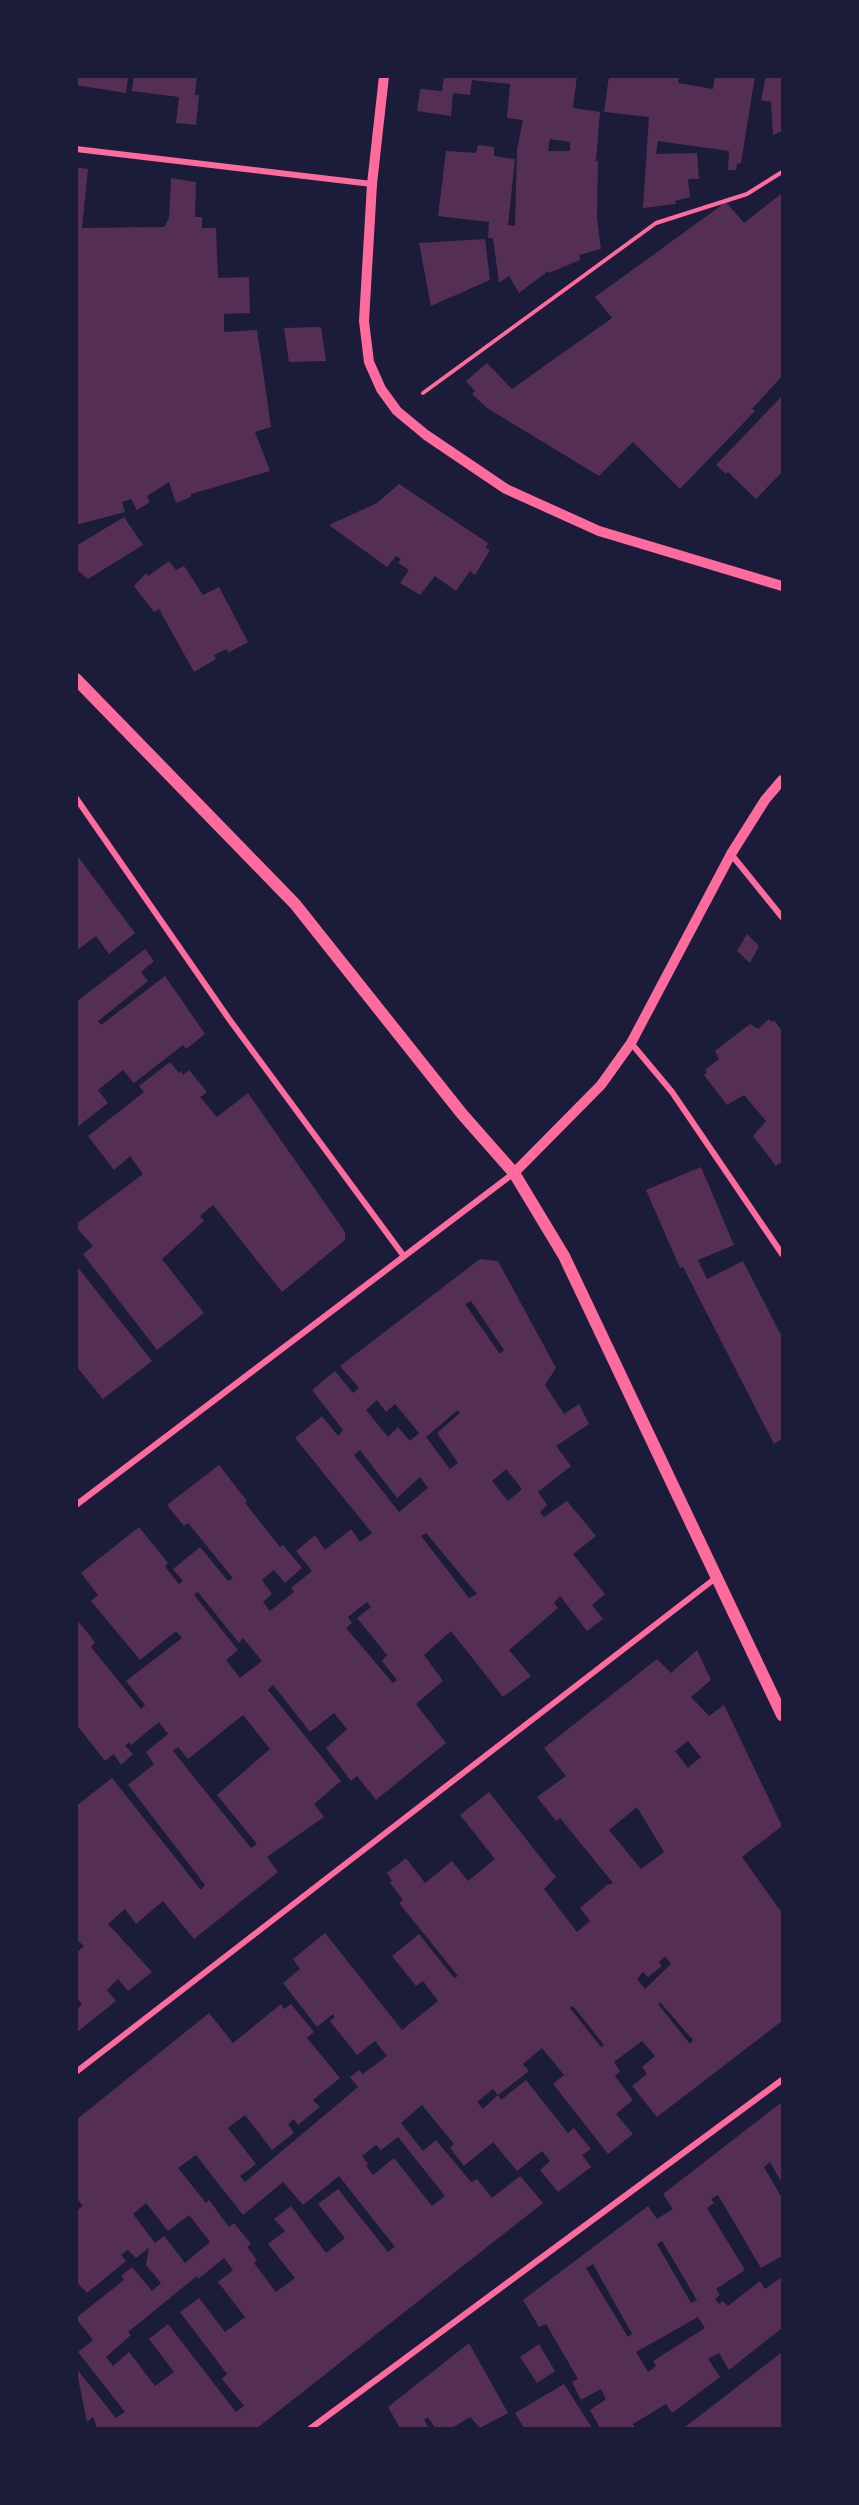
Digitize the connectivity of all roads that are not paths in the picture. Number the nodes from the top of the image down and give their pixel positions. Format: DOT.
graph roads {
  1 [pos="384,76"];
  2 [pos="76,148"];
  3 [pos="372,184"];
  4 [pos="783,586"];
  5 [pos="76,679"];
  6 [pos="783,780"];
  7 [pos="76,798"];
  8 [pos="731,854"];
  9 [pos="783,917"];
  10 [pos="632,1043"];
  11 [pos="514,1173"];
  12 [pos="783,1254"];
  13 [pos="403,1255"];
  14 [pos="76,1505"];
  15 [pos="717,1576"];
  16 [pos="783,1715"];
  17 [pos="76,2072"];
  18 [pos="783,2080"];
  19 [pos="311,2428"];
  1 -- 3 [label="street"];
  2 -- 3 [label="street"];
  3 -- 4 [label="street"];
  5 -- 11 [label="main road"];
  6 -- 8 [label="street"];
  7 -- 13 [label="street"];
  8 -- 9 [label="street"];
  8 -- 10 [label="street"];
  10 -- 11 [label="street"];
  10 -- 12 [label="street"];
  11 -- 13 [label="street"];
  11 -- 15 [label="main road"];
  13 -- 14 [label="street"];
  15 -- 16 [label="main road"];
  15 -- 17 [label="street"];
  18 -- 19 [label="street"];
}
